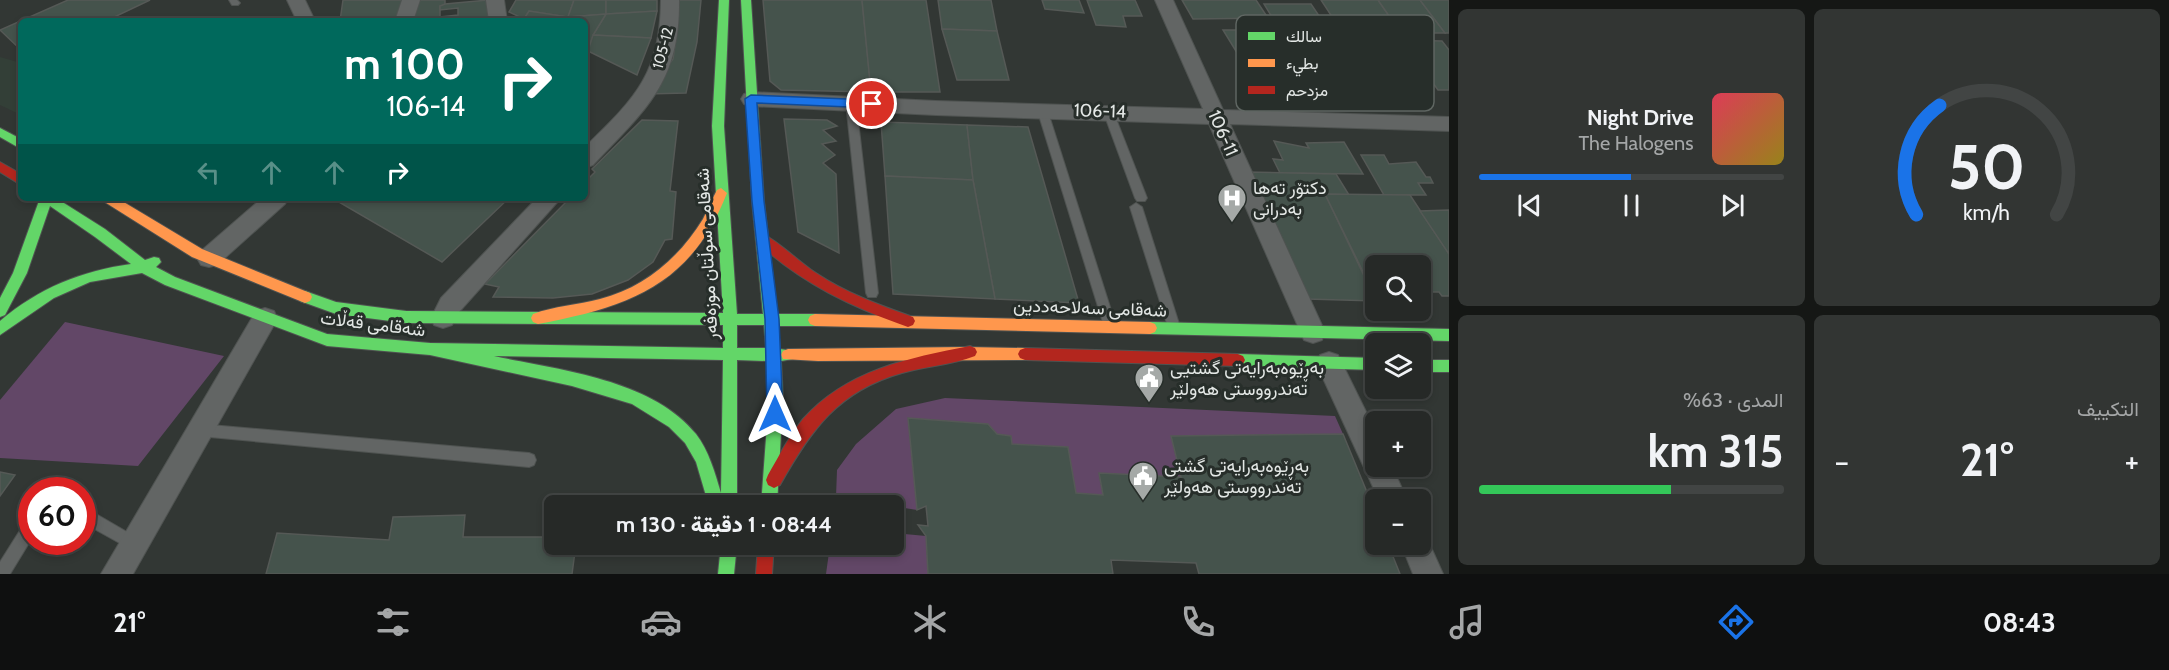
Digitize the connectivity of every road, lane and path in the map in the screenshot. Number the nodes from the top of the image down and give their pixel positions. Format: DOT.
graph roads {
  1 [pos="296,0"];
  2 [pos="411,0"];
  3 [pos="495,0"];
  4 [pos="670,0"];
  5 [pos="724,0"];
  6 [pos="746,0"];
  7 [pos="1164,0"];
  8 [pos="305,18"];
  9 [pos="405,18"];
  10 [pos="498,18"];
  11 [pos="751,99"];
  12 [pos="851,103"];
  13 [pos="1042,109"];
  14 [pos="1108,111"];
  15 [pos="1215,115"];
  16 [pos="1449,124"];
  17 [pos="0,132"];
  18 [pos="18,143"];
  19 [pos="588,157"];
  20 [pos="0,166"];
  21 [pos="18,178"];
  22 [pos="722,191"];
  23 [pos="46,201"];
  24 [pos="52,201"];
  25 [pos="111,201"];
  26 [pos="274,201"];
  27 [pos="547,201"];
  28 [pos="764,240"];
  29 [pos="172,250"];
  30 [pos="209,258"];
  31 [pos="145,268"];
  32 [pos="872,293"];
  33 [pos="0,311"];
  34 [pos="265,318"];
  35 [pos="443,318"];
  36 [pos="538,318"];
  37 [pos="730,318"];
  38 [pos="772,319"];
  39 [pos="908,321"];
  40 [pos="1110,326"];
  41 [pos="1174,328"];
  42 [pos="0,329"];
  43 [pos="1313,332"];
  44 [pos="1449,335"];
  45 [pos="430,349"];
  46 [pos="970,352"];
  47 [pos="730,355"];
  48 [pos="774,355"];
  49 [pos="1329,363"];
  50 [pos="1365,364"];
  51 [pos="1431,366"];
  52 [pos="1449,366"];
  53 [pos="200,430"];
  54 [pos="1365,439"];
  55 [pos="530,460"];
  56 [pos="770,487"];
  57 [pos="714,495"];
  58 [pos="729,495"];
  59 [pos="770,495"];
  60 [pos="96,522"];
  61 [pos="134,544"];
  62 [pos="18,547"];
  63 [pos="727,555"];
  64 [pos="765,555"];
  65 [pos="1419,555"];
  66 [pos="1,574"];
  67 [pos="116,574"];
  68 [pos="726,574"];
  69 [pos="764,574"];
  70 [pos="1428,574"];
  1 -- 8 [label="street"];
  2 -- 9 [label="street"];
  3 -- 10 [label="street"];
  4 -- 19 [label="street, 105-12"];
  5 -- 22 [label="main road, شەقامی سوڵتان موزەفەر"];
  6 -- 11 [label="main road"];
  7 -- 15 [label="street, 106-11"];
  11 -- 12 [label="street, 106-14"];
  11 -- 28 [label="main road"];
  12 -- 13 [label="street, 106-14"];
  12 -- 32 [label="lane"];
  13 -- 14 [label="street, 106-14"];
  13 -- 40 [label="lane"];
  14 -- 15 [label="street, 106-14"];
  14 -- 41 [label="lane"];
  15 -- 16 [label="street, 106-14"];
  15 -- 43 [label="street, 106-11"];
  17 -- 18 [label="main road"];
  20 -- 21 [label="main road"];
  22 -- 36 [label="main road"];
  22 -- 37 [label="main road, شەقامی سوڵتان موزەفەر"];
  23 -- 33 [label="main road, شەقامی قەڵات"];
  24 -- 31 [label="main road, شەقامی قەڵات"];
  25 -- 29 [label="main road, شەقامی قەڵات"];
  26 -- 30 [label="street"];
  27 -- 35 [label="street"];
  28 -- 38 [label="main road"];
  28 -- 39 [label="main road"];
  29 -- 30 [label="main road, شەقامی قەڵات"];
  29 -- 31 [label="main road"];
  30 -- 35 [label="main road, شەقامی قەڵات"];
  31 -- 34 [label="main road, شەقامی قەڵات"];
  31 -- 42 [label="main road"];
  34 -- 45 [label="main road, شەقامی قەڵات"];
  34 -- 53 [label="street"];
  35 -- 36 [label="main road, شەقامی قەڵات"];
  36 -- 37 [label="main road, شەقامی قەڵات"];
  37 -- 38 [label="main road, شەقامی سەلاحەددین"];
  37 -- 47 [label="main road, شەقامی سوڵتان موزەفەر"];
  38 -- 39 [label="main road, شەقامی سەلاحەددین"];
  38 -- 48 [label="main road"];
  39 -- 40 [label="main road, شەقامی سەلاحەددین"];
  40 -- 41 [label="main road, شەقامی سەلاحەددین"];
  41 -- 43 [label="main road, شەقامی سەلاحەددین"];
  43 -- 44 [label="main road, شەقامی سەلاحەددین"];
  45 -- 47 [label="main road, شەقامی قەڵات"];
  45 -- 57 [label="main road"];
  46 -- 48 [label="main road"];
  46 -- 49 [label="main road"];
  46 -- 56 [label="main road"];
  47 -- 48 [label="main road"];
  47 -- 58 [label="main road, شەقامی سوڵتان موزەفەر"];
  48 -- 56 [label="main road"];
  49 -- 50 [label="main road"];
  49 -- 54 [label="street"];
  51 -- 52 [label="main road"];
  53 -- 55 [label="lane"];
  53 -- 61 [label="street"];
  56 -- 59 [label="main road"];
  60 -- 61 [label="lane"];
  61 -- 67 [label="street"];
  62 -- 66 [label="lane"];
  63 -- 68 [label="main road"];
  64 -- 69 [label="main road"];
  65 -- 70 [label="street"];
}
